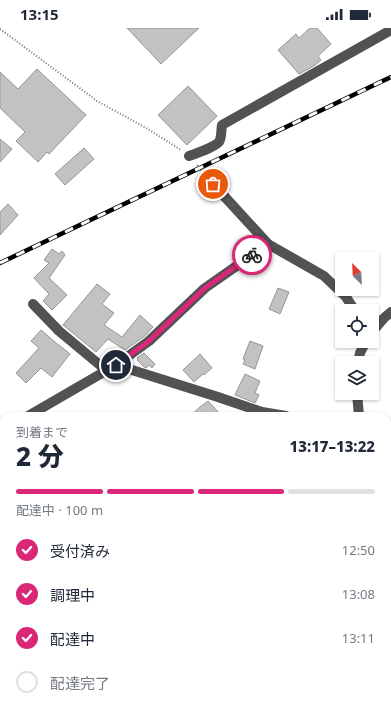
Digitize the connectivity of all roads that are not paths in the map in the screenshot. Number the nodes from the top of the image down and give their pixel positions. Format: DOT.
graph roads {
  1 [pos="391,30"];
  2 [pos="189,156"];
  3 [pos="213,184"];
  4 [pos="268,244"];
  5 [pos="33,304"];
  6 [pos="350,304"];
  7 [pos="391,312"];
  8 [pos="379,324"];
  9 [pos="116,365"];
  10 [pos="107,371"];
  11 [pos="358,400"];
  12 [pos="35,412"];
  13 [pos="262,412"];
  14 [pos="359,412"];
  1 -- 2 [label="street"];
  3 -- 4 [label="street"];
  4 -- 6 [label="street"];
  4 -- 9 [label="street"];
  5 -- 10 [label="street"];
  7 -- 8 [label="street"];
  9 -- 10 [label="street"];
  9 -- 13 [label="street"];
  10 -- 12 [label="street"];
  11 -- 14 [label="street"];
}
